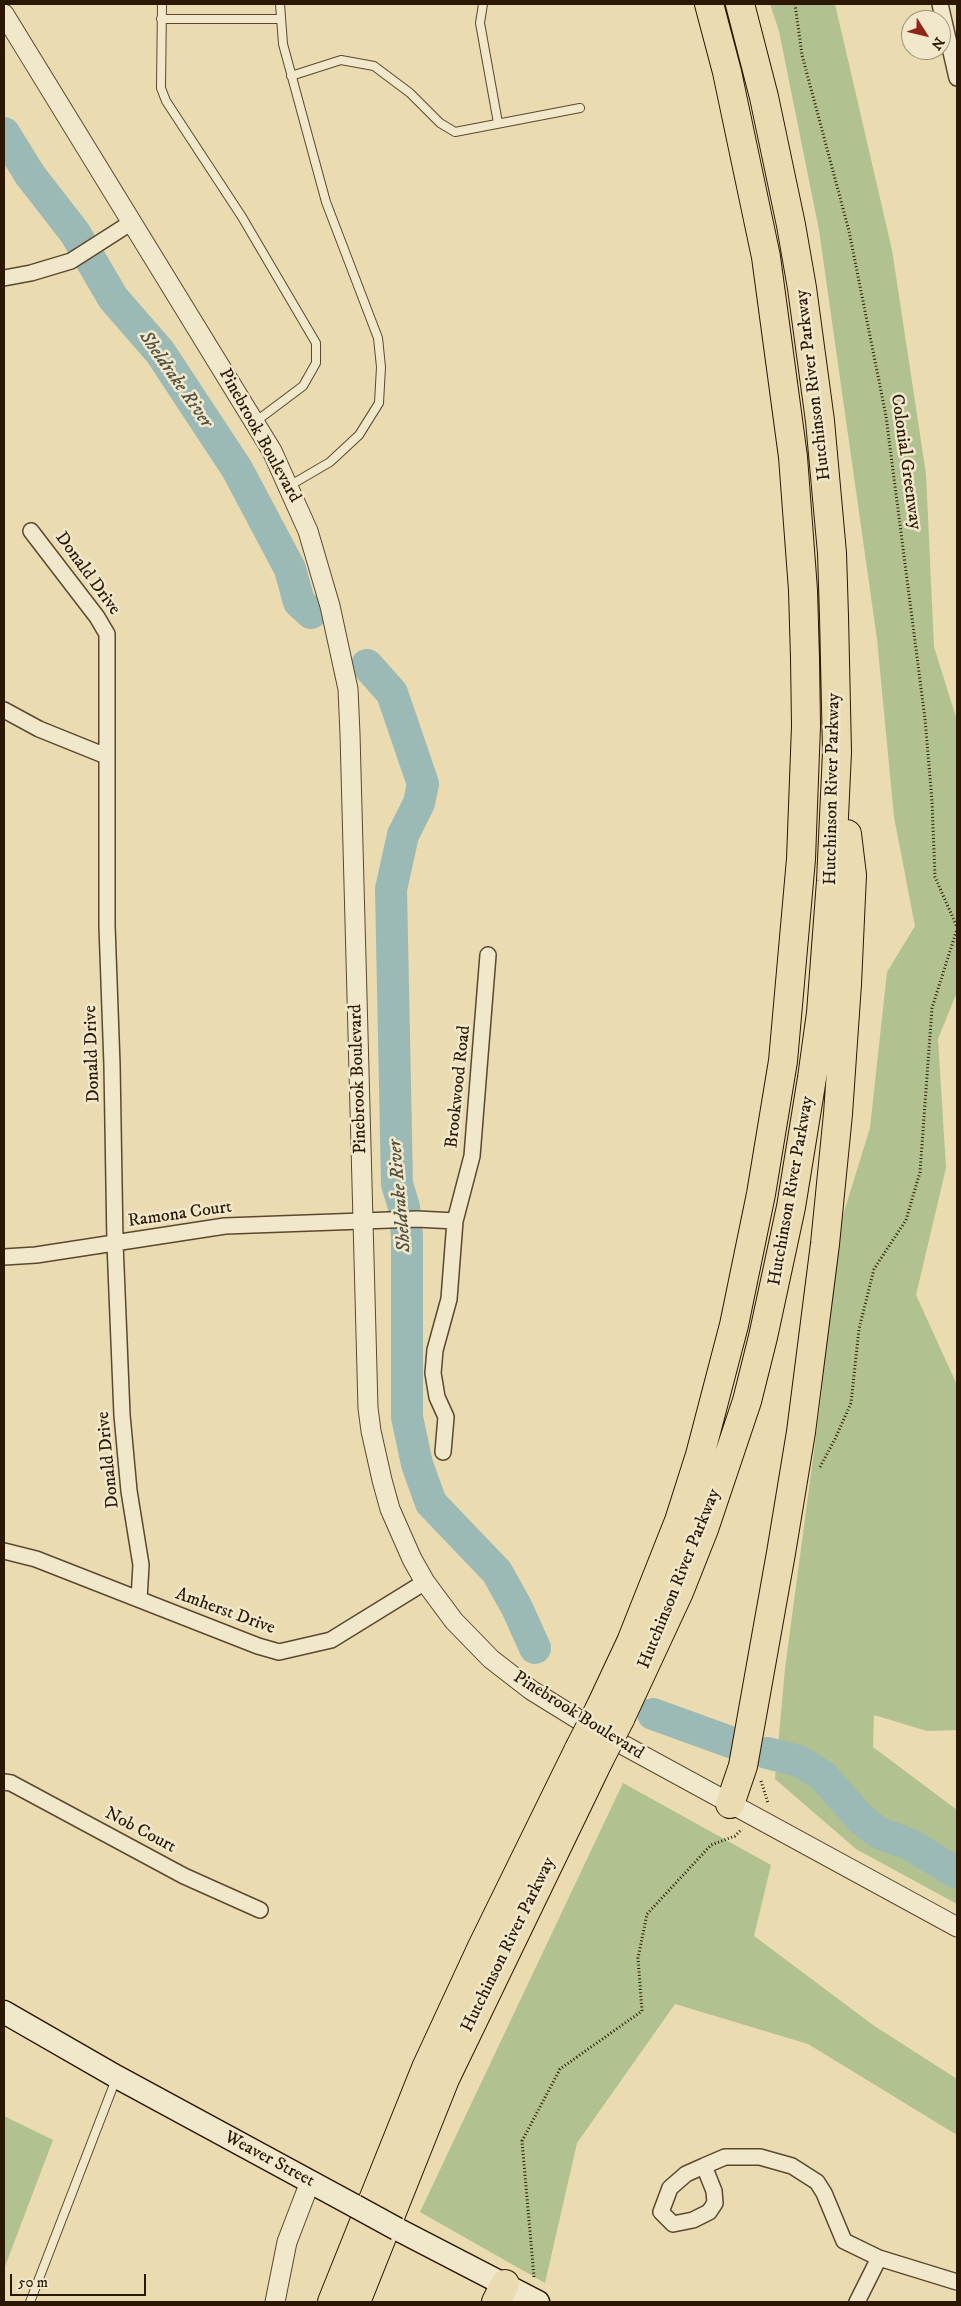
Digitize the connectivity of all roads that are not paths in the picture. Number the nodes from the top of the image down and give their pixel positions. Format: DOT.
graph roads {
  1 [pos="162,4"];
  2 [pos="280,4"];
  3 [pos="483,4"];
  4 [pos="708,4"];
  5 [pos="740,4"];
  6 [pos="940,4"];
  7 [pos="4,14"];
  8 [pos="161,19"];
  9 [pos="280,19"];
  10 [pos="291,76"];
  11 [pos="957,78"];
  12 [pos="580,108"];
  13 [pos="498,123"];
  14 [pos="132,222"];
  15 [pos="4,278"];
  16 [pos="255,422"];
  17 [pos="289,486"];
  18 [pos="32,531"];
  19 [pos="4,710"];
  20 [pos="837,752"];
  21 [pos="106,756"];
  22 [pos="488,955"];
  23 [pos="363,1221"];
  24 [pos="455,1221"];
  25 [pos="115,1243"];
  26 [pos="4,1256"];
  27 [pos="443,1452"];
  28 [pos="4,1550"];
  29 [pos="425,1582"];
  30 [pos="139,1599"];
  31 [pos="610,1714"];
  32 [pos="589,1754"];
  33 [pos="4,1782"];
  34 [pos="730,1804"];
  35 [pos="260,1910"];
  36 [pos="957,1927"];
  37 [pos="4,2012"];
  38 [pos="117,2077"];
  39 [pos="704,2166"];
  40 [pos="310,2182"];
  41 [pos="879,2258"];
  42 [pos="957,2282"];
  43 [pos="500,2293"];
  44 [pos="30,2302"];
  45 [pos="274,2302"];
  46 [pos="332,2302"];
  47 [pos="356,2302"];
  48 [pos="538,2302"];
  49 [pos="857,2302"];
  1 -- 8 [label="lane"];
  2 -- 9 [label="lane"];
  3 -- 13 [label="lane"];
  4 -- 31 [label="highway, Hutchinson River Parkway"];
  5 -- 20 [label="highway, Hutchinson River Parkway"];
  6 -- 11 [label="street"];
  7 -- 14 [label="street, Pinebrook Boulevard"];
  8 -- 9 [label="lane"];
  8 -- 16 [label="lane"];
  9 -- 10 [label="lane"];
  10 -- 13 [label="lane"];
  10 -- 17 [label="lane"];
  12 -- 13 [label="lane"];
  14 -- 15 [label="street"];
  14 -- 16 [label="street, Pinebrook Boulevard"];
  16 -- 17 [label="street, Pinebrook Boulevard"];
  17 -- 23 [label="street, Pinebrook Boulevard"];
  18 -- 21 [label="street, Donald Drive"];
  19 -- 21 [label="street"];
  20 -- 31 [label="highway, Hutchinson River Parkway"];
  20 -- 34 [label="highway"];
  21 -- 25 [label="street, Donald Drive"];
  22 -- 24 [label="street, Brookwood Road"];
  23 -- 24 [label="street"];
  23 -- 25 [label="street, Ramona Court"];
  23 -- 29 [label="street, Pinebrook Boulevard"];
  24 -- 27 [label="street, Brookwood Road"];
  25 -- 26 [label="street, Ramona Court"];
  25 -- 30 [label="street, Donald Drive"];
  28 -- 30 [label="street, Amherst Drive"];
  29 -- 30 [label="street, Amherst Drive"];
  29 -- 34 [label="street, Pinebrook Boulevard"];
  31 -- 32 [label="highway, Hutchinson River Parkway, bridge"];
  32 -- 46 [label="highway, Hutchinson River Parkway"];
  32 -- 47 [label="highway, Hutchinson River Parkway"];
  33 -- 35 [label="street, Nob Court"];
  34 -- 36 [label="street, Pinebrook Boulevard"];
  37 -- 38 [label="main road, Weaver Street"];
  38 -- 40 [label="main road, Weaver Street"];
  38 -- 44 [label="lane"];
  39 -- 41 [label="street"];
  40 -- 43 [label="main road, Weaver Street, bridge"];
  40 -- 45 [label="street"];
  41 -- 42 [label="street"];
  41 -- 49 [label="street"];
  43 -- 48 [label="main road, Weaver Street"];
}
